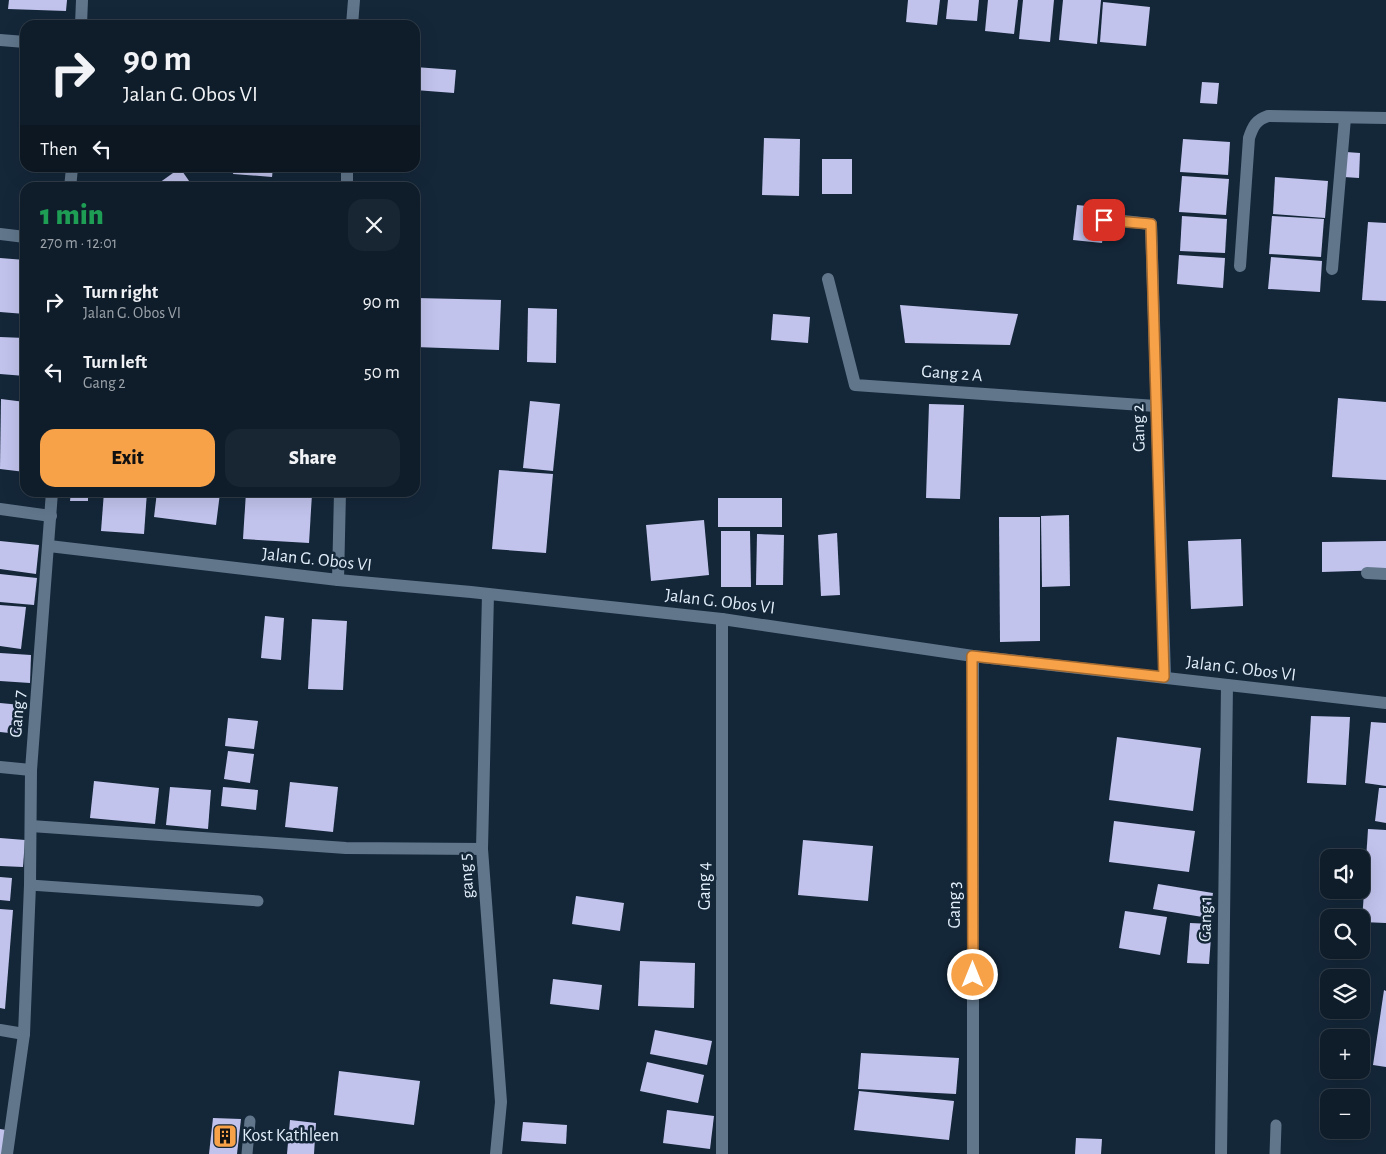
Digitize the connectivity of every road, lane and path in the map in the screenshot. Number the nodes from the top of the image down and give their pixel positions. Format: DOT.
graph roads {
  1 [pos="82,0"];
  2 [pos="354,0"];
  3 [pos="81,20"];
  4 [pos="352,20"];
  5 [pos="0,40"];
  6 [pos="20,42"];
  7 [pos="1345,118"];
  8 [pos="1386,118"];
  9 [pos="1104,220"];
  10 [pos="0,234"];
  11 [pos="20,236"];
  12 [pos="1240,266"];
  13 [pos="1332,269"];
  14 [pos="828,279"];
  15 [pos="1156,406"];
  16 [pos="52,497"];
  17 [pos="340,497"];
  18 [pos="0,509"];
  19 [pos="51,516"];
  20 [pos="49,546"];
  21 [pos="1367,573"];
  22 [pos="1386,574"];
  23 [pos="338,580"];
  24 [pos="488,594"];
  25 [pos="722,619"];
  26 [pos="972,656"];
  27 [pos="1164,677"];
  28 [pos="1227,685"];
  29 [pos="1386,703"];
  30 [pos="0,767"];
  31 [pos="31,770"];
  32 [pos="31,826"];
  33 [pos="482,849"];
  34 [pos="30,885"];
  35 [pos="258,901"];
  36 [pos="0,1030"];
  37 [pos="24,1034"];
  38 [pos="250,1121"];
  39 [pos="1276,1125"];
  40 [pos="7,1154"];
  41 [pos="246,1154"];
  42 [pos="496,1154"];
  43 [pos="722,1154"];
  44 [pos="973,1154"];
  45 [pos="1221,1154"];
  46 [pos="1276,1154"];
  1 -- 3 [label="street"];
  2 -- 4 [label="street"];
  5 -- 6 [label="street"];
  7 -- 8 [label="street"];
  7 -- 12 [label="street"];
  7 -- 13 [label="street"];
  9 -- 15 [label="street, Gang 2"];
  10 -- 11 [label="street"];
  14 -- 15 [label="street, Gang 2 A"];
  15 -- 27 [label="street, Gang 2"];
  16 -- 19 [label="street, Gang 7"];
  17 -- 23 [label="street"];
  18 -- 19 [label="street"];
  19 -- 20 [label="street, Gang 7"];
  20 -- 23 [label="street, Jalan G. Obos VI"];
  20 -- 31 [label="street, Gang 7"];
  21 -- 22 [label="street"];
  23 -- 24 [label="street, Jalan G. Obos VI"];
  24 -- 25 [label="street, Jalan G. Obos VI"];
  24 -- 33 [label="street, gang 5"];
  25 -- 26 [label="street, Jalan G. Obos VI"];
  25 -- 43 [label="street, Gang 4"];
  26 -- 27 [label="street, Jalan G. Obos VI"];
  26 -- 44 [label="street, Gang 3"];
  27 -- 28 [label="street, Jalan G. Obos VI"];
  28 -- 29 [label="street, Jalan G. Obos VI"];
  28 -- 45 [label="street, Gang 1"];
  30 -- 31 [label="street"];
  31 -- 32 [label="street, Gang 7"];
  32 -- 33 [label="street"];
  32 -- 34 [label="street, Gang 7"];
  33 -- 42 [label="street, gang 5"];
  34 -- 35 [label="lane"];
  34 -- 37 [label="street, Gang 7"];
  36 -- 37 [label="street"];
  37 -- 40 [label="street, Gang 7"];
  38 -- 41 [label="lane"];
  39 -- 46 [label="lane"];
}
